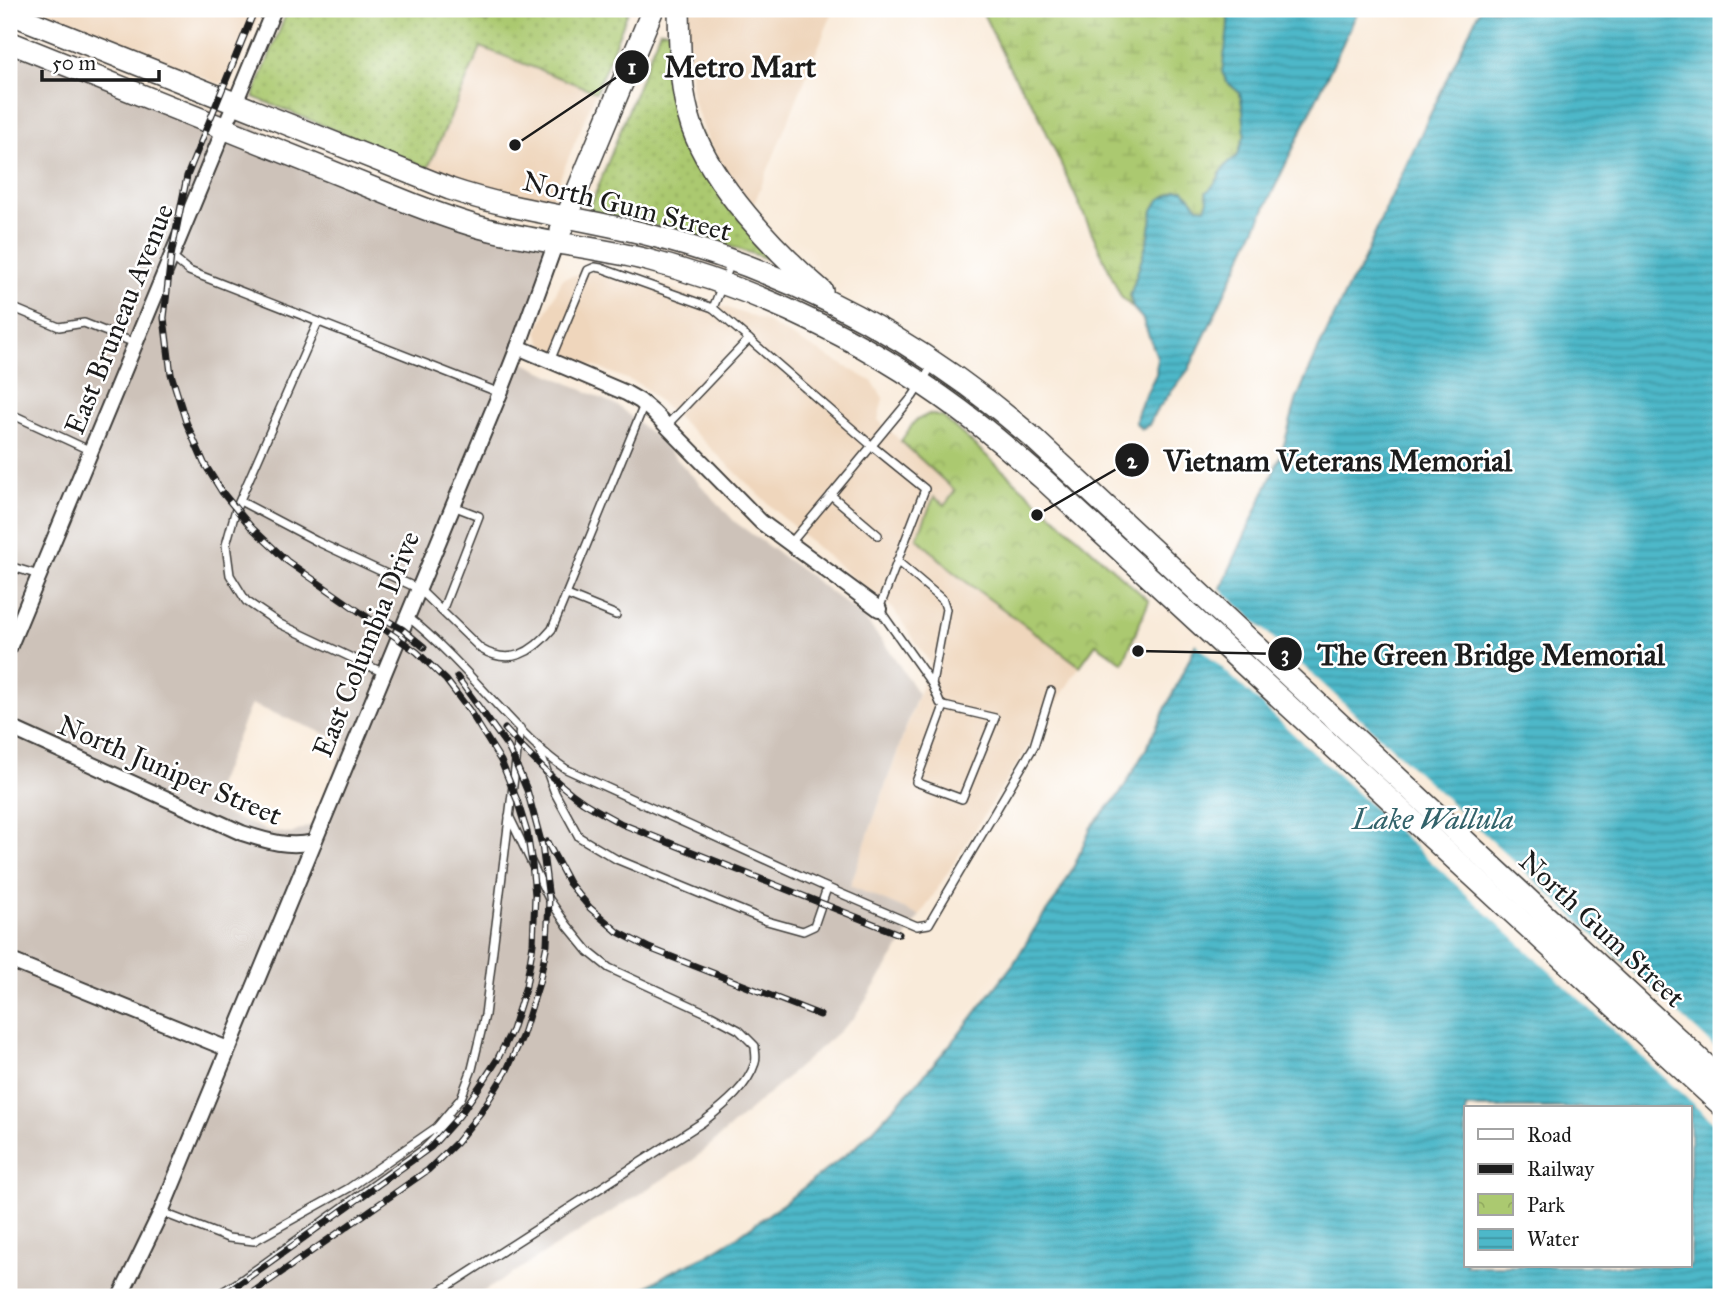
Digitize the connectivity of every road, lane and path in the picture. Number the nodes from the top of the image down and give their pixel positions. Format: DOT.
graph roads {
  1 [pos="274,9"];
  2 [pos="653,9"];
  3 [pos="679,9"];
  4 [pos="9,13"];
  5 [pos="9,43"];
  6 [pos="235,104"];
  7 [pos="224,129"];
  8 [pos="567,217"];
  9 [pos="556,242"];
  10 [pos="171,256"];
  11 [pos="733,260"];
  12 [pos="723,284"];
  13 [pos="9,306"];
  14 [pos="713,308"];
  15 [pos="842,308"];
  16 [pos="318,322"];
  17 [pos="749,339"];
  18 [pos="135,343"];
  19 [pos="518,347"];
  20 [pos="550,361"];
  21 [pos="935,362"];
  22 [pos="921,384"];
  23 [pos="500,393"];
  24 [pos="644,404"];
  25 [pos="9,413"];
  26 [pos="666,426"];
  27 [pos="872,446"];
  28 [pos="91,451"];
  29 [pos="831,495"];
  30 [pos="240,500"];
  31 [pos="453,506"];
  32 [pos="878,535"];
  33 [pos="790,544"];
  34 [pos="897,561"];
  35 [pos="1152,565"];
  36 [pos="9,566"];
  37 [pos="39,575"];
  38 [pos="419,589"];
  39 [pos="567,595"];
  40 [pos="879,609"];
  41 [pos="442,611"];
  42 [pos="616,615"];
  43 [pos="407,616"];
  44 [pos="9,648"];
  45 [pos="384,673"];
  46 [pos="932,684"];
  47 [pos="1051,691"];
  48 [pos="944,706"];
  49 [pos="9,727"];
  50 [pos="520,728"];
  51 [pos="537,746"];
  52 [pos="509,816"];
  53 [pos="314,842"];
  54 [pos="827,888"];
  55 [pos="9,960"];
  56 [pos="228,1049"];
  57 [pos="1721,1079"];
  58 [pos="461,1098"];
  59 [pos="1721,1105"];
  60 [pos="161,1212"];
  61 [pos="120,1297"];
  62 [pos="214,1297"];
  63 [pos="431,1297"];
  1 -- 6 [label="street, East Bruneau Avenue"];
  2 -- 8 [label="main road, East Columbia Drive"];
  3 -- 15 [label="main road"];
  4 -- 6 [label="main road, North Gum Street"];
  5 -- 7 [label="main road, North Gum Street"];
  6 -- 7 [label="street, East Bruneau Avenue"];
  6 -- 8 [label="main road, North Gum Street"];
  7 -- 9 [label="main road, North Gum Street"];
  7 -- 10 [label="street, East Bruneau Avenue"];
  8 -- 9 [label="main road, East Columbia Drive"];
  8 -- 11 [label="main road, North Gum Street"];
  9 -- 12 [label="main road, North Gum Street"];
  9 -- 19 [label="street, East Columbia Drive"];
  10 -- 16 [label="lane"];
  10 -- 18 [label="street, East Bruneau Avenue"];
  11 -- 12 [label="lane"];
  11 -- 15 [label="main road, North Gum Street"];
  12 -- 14 [label="lane"];
  12 -- 22 [label="main road, North Gum Street"];
  13 -- 18 [label="lane"];
  14 -- 17 [label="lane"];
  14 -- 20 [label="lane"];
  15 -- 21 [label="main road, North Gum Street"];
  16 -- 23 [label="lane"];
  16 -- 30 [label="lane"];
  17 -- 26 [label="lane"];
  17 -- 27 [label="lane"];
  18 -- 28 [label="street, East Bruneau Avenue"];
  19 -- 20 [label="street"];
  19 -- 23 [label="street, East Columbia Drive"];
  20 -- 24 [label="street"];
  21 -- 22 [label="lane"];
  21 -- 35 [label="main road, North Gum Street"];
  22 -- 27 [label="lane"];
  22 -- 35 [label="main road, North Gum Street"];
  23 -- 31 [label="street, East Columbia Drive"];
  24 -- 26 [label="street"];
  24 -- 39 [label="lane"];
  25 -- 28 [label="lane"];
  26 -- 33 [label="street"];
  27 -- 29 [label="lane"];
  27 -- 34 [label="lane"];
  28 -- 37 [label="street, East Bruneau Avenue"];
  29 -- 32 [label="lane"];
  29 -- 33 [label="lane"];
  30 -- 38 [label="lane"];
  30 -- 45 [label="lane"];
  31 -- 38 [label="street, East Columbia Drive"];
  31 -- 41 [label="lane"];
  33 -- 40 [label="street"];
  34 -- 40 [label="lane"];
  34 -- 46 [label="lane"];
  35 -- 57 [label="main road, North Gum Street"];
  35 -- 59 [label="main road, North Gum Street"];
  36 -- 37 [label="lane"];
  37 -- 44 [label="street, East Bruneau Avenue"];
  38 -- 41 [label="lane"];
  38 -- 43 [label="street, East Columbia Drive"];
  39 -- 41 [label="lane"];
  39 -- 42 [label="lane"];
  40 -- 46 [label="lane"];
  43 -- 45 [label="street, East Columbia Drive"];
  43 -- 50 [label="lane"];
  45 -- 53 [label="street, East Columbia Drive"];
  46 -- 48 [label="lane"];
  47 -- 54 [label="lane"];
  48 -- 48 [label="lane"];
  49 -- 53 [label="street, North Juniper Street"];
  50 -- 51 [label="lane"];
  50 -- 52 [label="lane"];
  51 -- 54 [label="lane"];
  51 -- 54 [label="lane"];
  52 -- 58 [label="lane"];
  52 -- 63 [label="lane"];
  53 -- 56 [label="street, East Columbia Drive"];
  55 -- 56 [label="street"];
  56 -- 60 [label="street, East Columbia Drive"];
  58 -- 60 [label="lane"];
  58 -- 62 [label="lane"];
  60 -- 61 [label="street, East Columbia Drive"];
}
